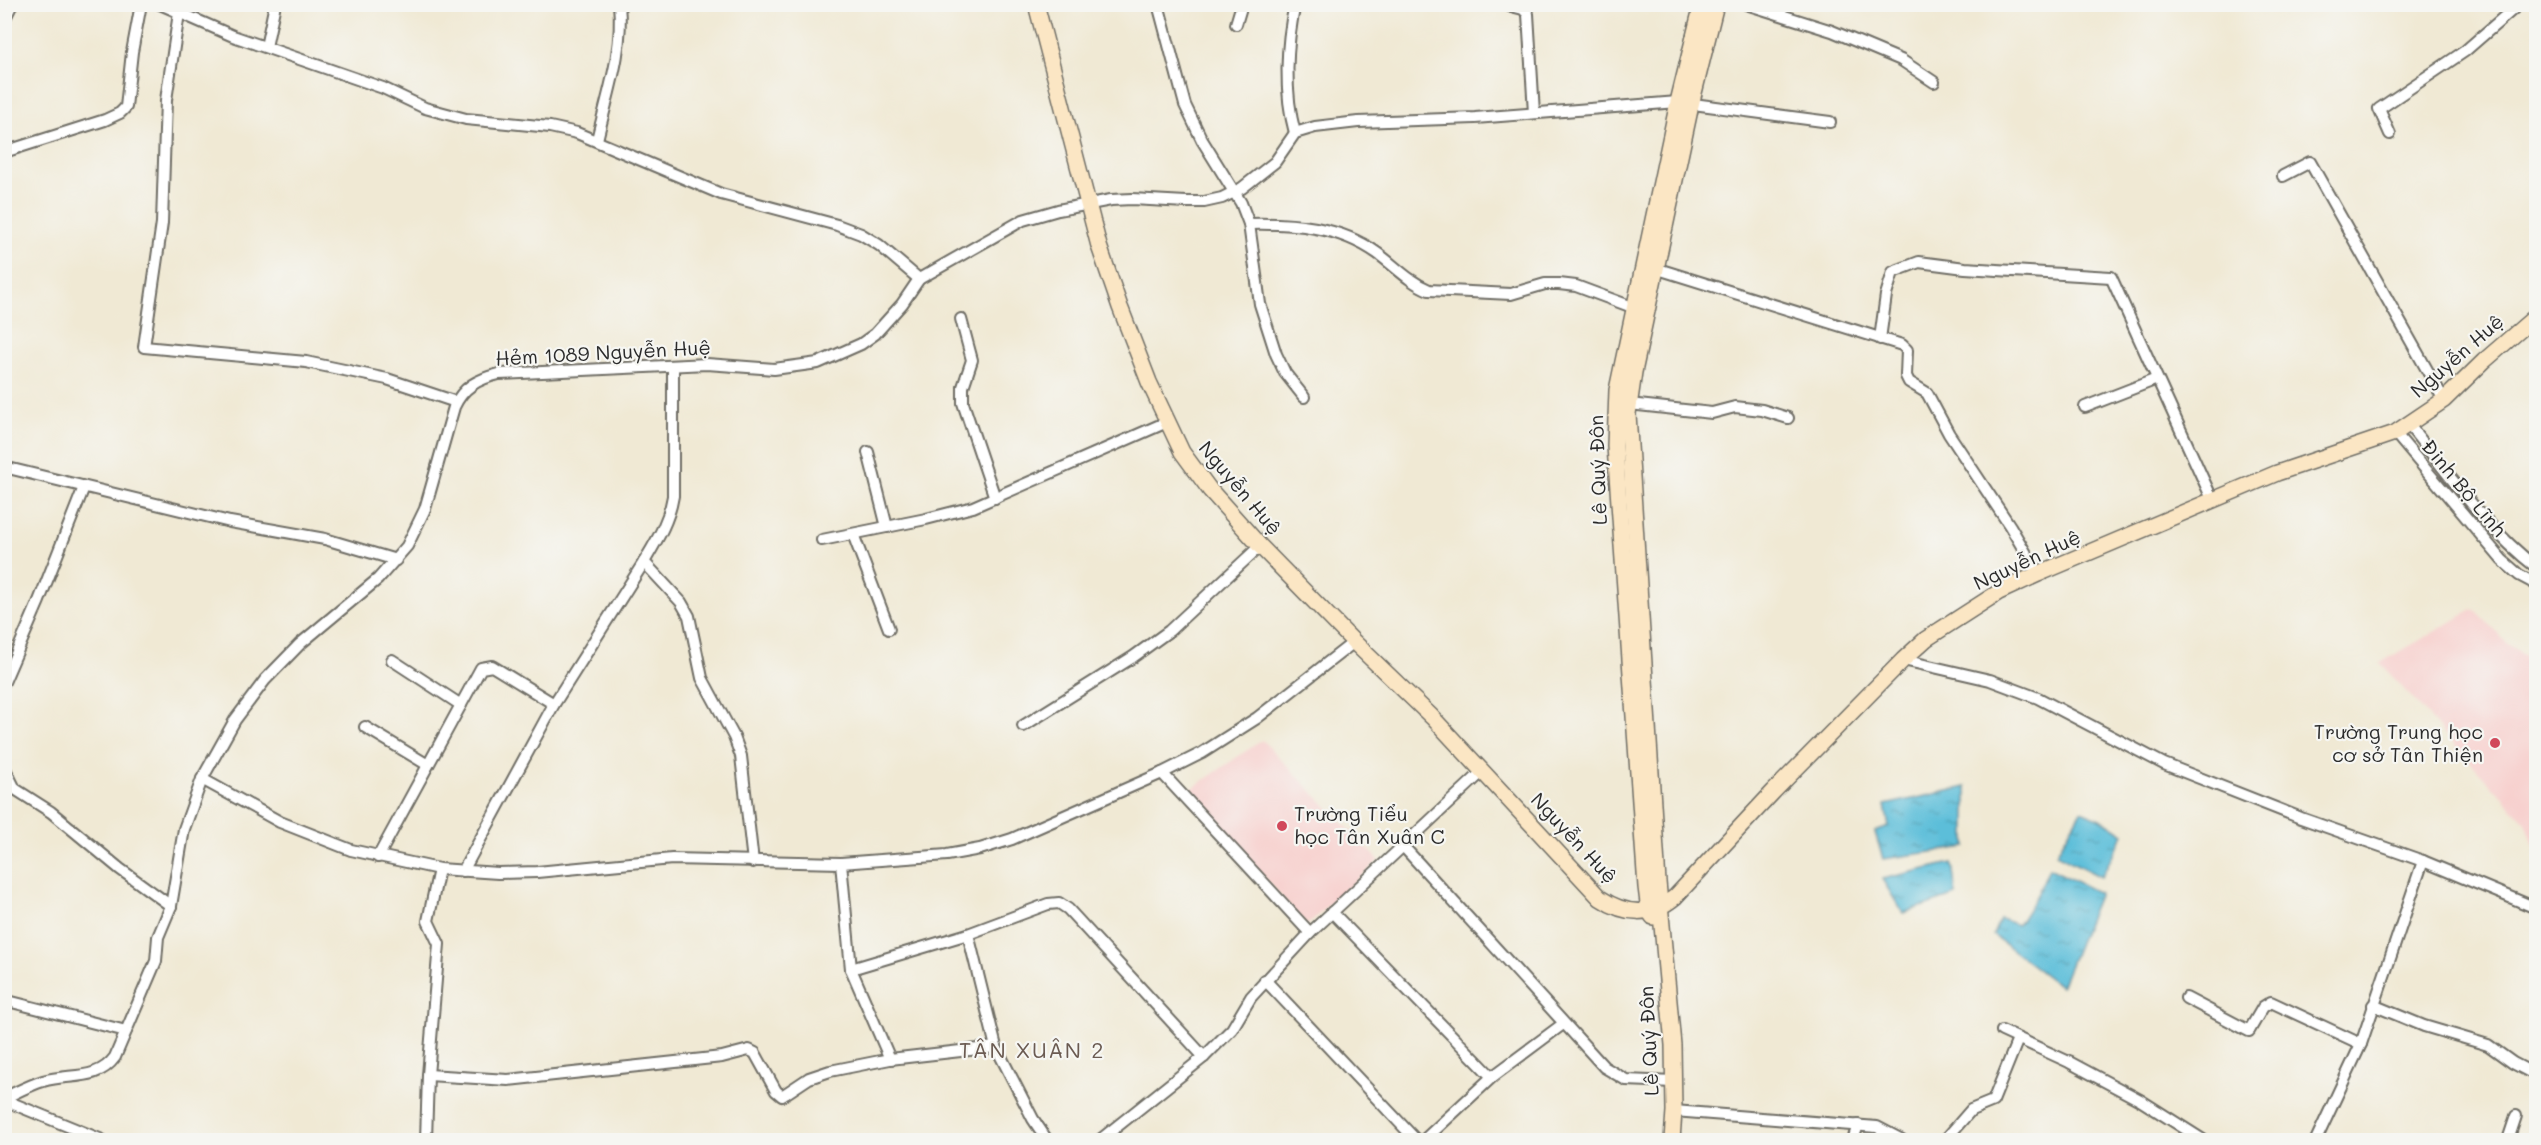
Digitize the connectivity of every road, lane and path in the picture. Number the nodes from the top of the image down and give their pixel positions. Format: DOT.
graph roads {
  1 [pos="12,4"];
  2 [pos="141,4"];
  3 [pos="160,4"];
  4 [pos="275,4"];
  5 [pos="619,4"];
  6 [pos="1036,4"];
  7 [pos="1158,4"];
  8 [pos="1242,4"];
  9 [pos="1295,4"];
  10 [pos="1503,4"];
  11 [pos="1702,4"];
  12 [pos="1716,4"];
  13 [pos="1746,4"];
  14 [pos="2519,4"];
  15 [pos="179,13"];
  16 [pos="4,20"];
  17 [pos="1236,24"];
  18 [pos="266,47"];
  19 [pos="1934,82"];
  20 [pos="1685,103"];
  21 [pos="1534,113"];
  22 [pos="1830,122"];
  23 [pos="1295,133"];
  24 [pos="2390,134"];
  25 [pos="597,140"];
  26 [pos="4,152"];
  27 [pos="2283,176"];
  28 [pos="1234,192"];
  29 [pos="1087,204"];
  30 [pos="1249,224"];
  31 [pos="1658,269"];
  32 [pos="919,279"];
  33 [pos="1635,308"];
  34 [pos="2536,316"];
  35 [pos="961,319"];
  36 [pos="1880,339"];
  37 [pos="674,366"];
  38 [pos="2157,379"];
  39 [pos="1304,397"];
  40 [pos="2444,400"];
  41 [pos="456,402"];
  42 [pos="1629,404"];
  43 [pos="2085,407"];
  44 [pos="1788,418"];
  45 [pos="1167,422"];
  46 [pos="2408,424"];
  47 [pos="2395,433"];
  48 [pos="868,452"];
  49 [pos="4,467"];
  50 [pos="84,487"];
  51 [pos="995,498"];
  52 [pos="2213,501"];
  53 [pos="886,527"];
  54 [pos="853,534"];
  55 [pos="822,540"];
  56 [pos="1260,546"];
  57 [pos="396,560"];
  58 [pos="644,562"];
  59 [pos="2536,567"];
  60 [pos="1630,571"];
  61 [pos="2038,574"];
  62 [pos="2536,584"];
  63 [pos="889,629"];
  64 [pos="1354,642"];
  65 [pos="392,660"];
  66 [pos="1903,660"];
  67 [pos="4,682"];
  68 [pos="554,704"];
  69 [pos="461,705"];
  70 [pos="1023,726"];
  71 [pos="365,727"];
  72 [pos="428,765"];
  73 [pos="4,767"];
  74 [pos="1483,771"];
  75 [pos="1162,773"];
  76 [pos="202,779"];
  77 [pos="10,789"];
  78 [pos="1402,845"];
  79 [pos="378,857"];
  80 [pos="2423,861"];
  81 [pos="753,862"];
  82 [pos="841,863"];
  83 [pos="439,869"];
  84 [pos="463,871"];
  85 [pos="171,906"];
  86 [pos="2536,908"];
  87 [pos="1655,910"];
  88 [pos="1332,912"];
  89 [pos="1310,933"];
  90 [pos="968,934"];
  91 [pos="851,969"];
  92 [pos="1265,981"];
  93 [pos="2186,998"];
  94 [pos="4,1000"];
  95 [pos="2373,1005"];
  96 [pos="1563,1024"];
  97 [pos="126,1031"];
  98 [pos="2002,1031"];
  99 [pos="2018,1039"];
  100 [pos="2361,1044"];
  101 [pos="996,1047"];
  102 [pos="1204,1058"];
  103 [pos="890,1059"];
  104 [pos="428,1075"];
  105 [pos="2536,1075"];
  106 [pos="1492,1077"];
  107 [pos="1674,1082"];
  108 [pos="4,1099"];
  109 [pos="1674,1111"];
  110 [pos="2516,1116"];
  111 [pos="1858,1125"];
  112 [pos="102,1140"];
  113 [pos="426,1140"];
  114 [pos="1047,1140"];
  115 [pos="1100,1140"];
  116 [pos="1416,1140"];
  117 [pos="1424,1140"];
  118 [pos="1672,1140"];
  119 [pos="1853,1140"];
  120 [pos="1902,1140"];
  121 [pos="1944,1140"];
  122 [pos="2203,1140"];
  123 [pos="2316,1140"];
  124 [pos="2508,1140"];
  1 -- 16 [label="street"];
  2 -- 26 [label="street"];
  3 -- 15 [label="street"];
  4 -- 18 [label="street"];
  5 -- 25 [label="street"];
  6 -- 29 [label="street, Nguyễn Huệ"];
  7 -- 28 [label="street"];
  8 -- 17 [label="street"];
  9 -- 23 [label="street"];
  10 -- 21 [label="street"];
  11 -- 20 [label="street, Lê Quý Đôn"];
  12 -- 20 [label="street, Lê Quý Đôn"];
  13 -- 19 [label="street"];
  14 -- 24 [label="street"];
  15 -- 18 [label="street"];
  15 -- 41 [label="street"];
  18 -- 25 [label="street"];
  20 -- 21 [label="street"];
  20 -- 22 [label="street"];
  20 -- 31 [label="street, Lê Quý Đôn"];
  20 -- 33 [label="street, Lê Quý Đôn"];
  21 -- 23 [label="street"];
  23 -- 28 [label="street, Hẻm 1089 Nguyễn Huệ"];
  25 -- 32 [label="street"];
  27 -- 40 [label="street"];
  28 -- 29 [label="street, Hẻm 1089 Nguyễn Huệ"];
  28 -- 30 [label="street"];
  29 -- 32 [label="street, Hẻm 1089 Nguyễn Huệ"];
  29 -- 45 [label="street, Nguyễn Huệ"];
  30 -- 33 [label="street"];
  30 -- 39 [label="street"];
  31 -- 36 [label="street"];
  31 -- 42 [label="street, Lê Quý Đôn"];
  32 -- 37 [label="street, Hẻm 1089 Nguyễn Huệ"];
  33 -- 60 [label="street, Lê Quý Đôn"];
  34 -- 40 [label="street, Nguyễn Huệ"];
  35 -- 51 [label="street"];
  36 -- 38 [label="street"];
  36 -- 61 [label="street"];
  37 -- 41 [label="street, Hẻm 1089 Nguyễn Huệ"];
  37 -- 58 [label="street"];
  38 -- 43 [label="street"];
  38 -- 52 [label="street"];
  40 -- 46 [label="street, Nguyễn Huệ"];
  41 -- 57 [label="street, Hẻm 1089 Nguyễn Huệ"];
  42 -- 44 [label="street"];
  42 -- 60 [label="street, Lê Quý Đôn"];
  45 -- 51 [label="street"];
  45 -- 56 [label="street, Nguyễn Huệ"];
  46 -- 47 [label="street, Nguyễn Huệ"];
  46 -- 59 [label="street, Đinh Bộ Lĩnh"];
  47 -- 52 [label="street, Nguyễn Huệ"];
  47 -- 62 [label="street, Đinh Bộ Lĩnh"];
  48 -- 53 [label="street"];
  49 -- 50 [label="street"];
  50 -- 57 [label="street"];
  50 -- 67 [label="street"];
  51 -- 53 [label="street"];
  52 -- 61 [label="street, Nguyễn Huệ"];
  53 -- 54 [label="street"];
  54 -- 55 [label="street"];
  54 -- 63 [label="street"];
  56 -- 64 [label="street, Nguyễn Huệ"];
  56 -- 70 [label="street"];
  57 -- 76 [label="street, Hẻm 1089 Nguyễn Huệ"];
  58 -- 68 [label="street"];
  58 -- 81 [label="street"];
  60 -- 87 [label="street, Lê Quý Đôn"];
  61 -- 66 [label="street, Nguyễn Huệ"];
  64 -- 74 [label="street, Nguyễn Huệ"];
  64 -- 75 [label="street"];
  65 -- 69 [label="street"];
  66 -- 80 [label="street"];
  66 -- 87 [label="street, Nguyễn Huệ"];
  68 -- 69 [label="street"];
  68 -- 84 [label="street"];
  69 -- 72 [label="street"];
  71 -- 72 [label="street"];
  72 -- 79 [label="street"];
  73 -- 77 [label="street"];
  74 -- 78 [label="street"];
  74 -- 87 [label="street, Nguyễn Huệ"];
  75 -- 82 [label="street"];
  75 -- 89 [label="street"];
  76 -- 79 [label="street"];
  76 -- 85 [label="street, Hẻm 1089 Nguyễn Huệ"];
  77 -- 85 [label="street"];
  78 -- 88 [label="street"];
  78 -- 96 [label="street"];
  79 -- 83 [label="street"];
  80 -- 86 [label="street"];
  80 -- 95 [label="street"];
  81 -- 82 [label="street"];
  81 -- 84 [label="street"];
  82 -- 91 [label="street"];
  83 -- 84 [label="street"];
  83 -- 104 [label="street"];
  85 -- 97 [label="street, Hẻm 1089 Nguyễn Huệ"];
  87 -- 107 [label="street, Lê Quý Đôn"];
  88 -- 89 [label="street"];
  88 -- 106 [label="street"];
  89 -- 92 [label="street"];
  90 -- 91 [label="street"];
  90 -- 101 [label="street"];
  90 -- 102 [label="street"];
  91 -- 103 [label="street"];
  92 -- 102 [label="street"];
  92 -- 116 [label="street"];
  93 -- 100 [label="street"];
  94 -- 97 [label="street"];
  95 -- 100 [label="street"];
  95 -- 105 [label="street"];
  96 -- 106 [label="street"];
  96 -- 107 [label="street"];
  97 -- 108 [label="street, Hẻm 1089 Nguyễn Huệ"];
  98 -- 99 [label="street"];
  99 -- 121 [label="street"];
  99 -- 122 [label="street"];
  100 -- 123 [label="street"];
  101 -- 103 [label="street"];
  101 -- 114 [label="street"];
  102 -- 115 [label="street"];
  103 -- 104 [label="street"];
  104 -- 113 [label="street"];
  106 -- 117 [label="street"];
  107 -- 109 [label="street, Lê Quý Đôn"];
  108 -- 112 [label="street"];
  109 -- 111 [label="street"];
  109 -- 118 [label="street, Lê Quý Đôn"];
  110 -- 124 [label="street"];
  111 -- 119 [label="street"];
  111 -- 120 [label="street"];
}
